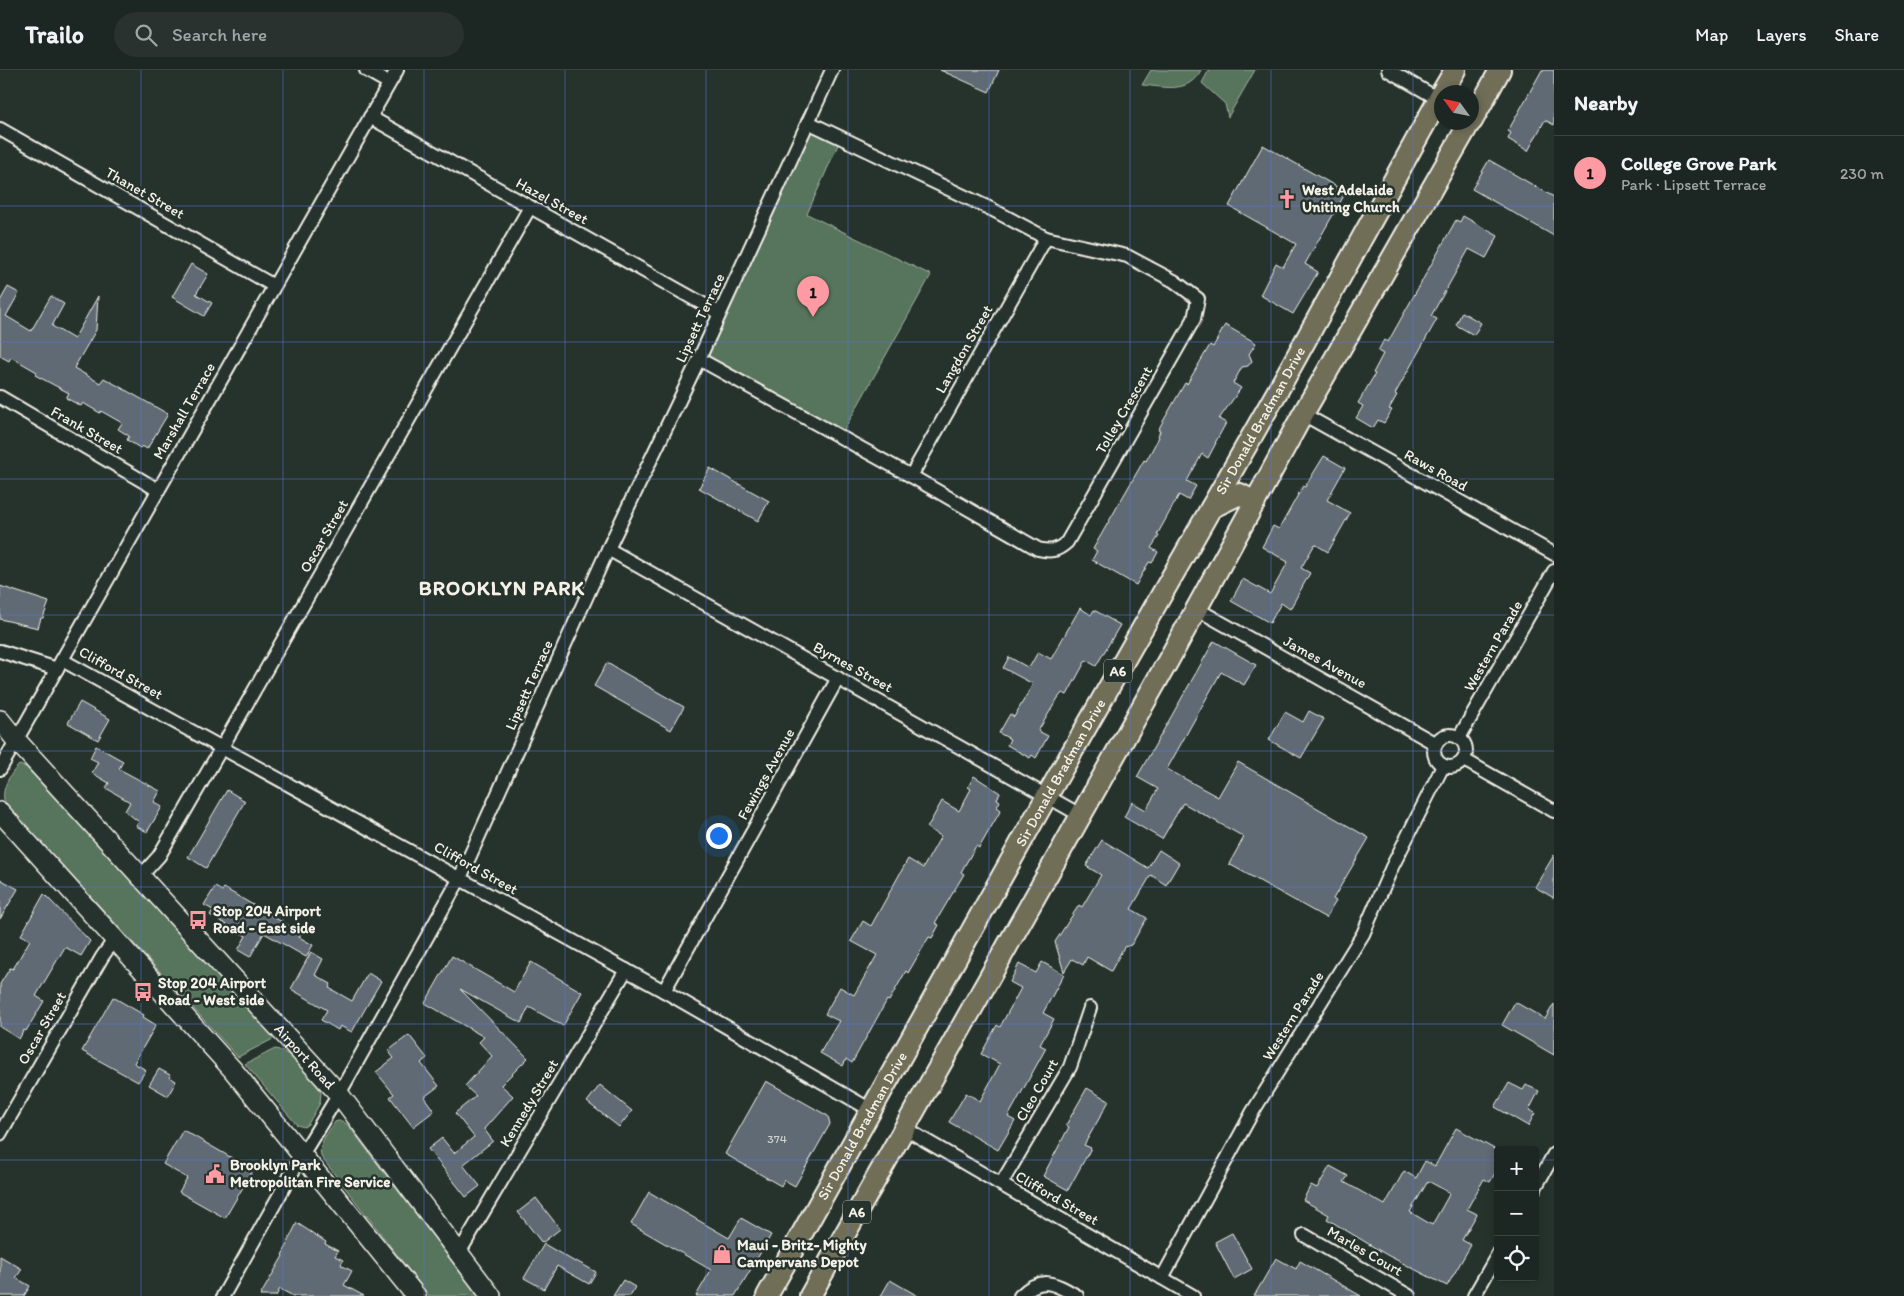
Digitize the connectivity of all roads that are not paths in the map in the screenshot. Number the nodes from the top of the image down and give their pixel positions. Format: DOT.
graph roads {
  1 [pos="366,70"];
  2 [pos="397,70"];
  3 [pos="832,70"];
  4 [pos="1388,70"];
  5 [pos="1455,70"];
  6 [pos="1500,70"];
  7 [pos="389,83"];
  8 [pos="1447,85"];
  9 [pos="1434,93"];
  10 [pos="1479,108"];
  11 [pos="1434,109"];
  12 [pos="370,118"];
  13 [pos="808,122"];
  14 [pos="0,129"];
  15 [pos="1466,130"];
  16 [pos="530,207"];
  17 [pos="1046,238"];
  18 [pos="274,286"];
  19 [pos="719,313"];
  20 [pos="699,359"];
  21 [pos="0,398"];
  22 [pos="1303,414"];
  23 [pos="911,476"];
  24 [pos="158,490"];
  25 [pos="1255,502"];
  26 [pos="1210,508"];
  27 [pos="608,549"];
  28 [pos="1554,554"];
  29 [pos="1554,571"];
  30 [pos="1197,609"];
  31 [pos="0,650"];
  32 [pos="59,665"];
  33 [pos="838,678"];
  34 [pos="0,720"];
  35 [pos="1459,738"];
  36 [pos="16,740"];
  37 [pos="1436,744"];
  38 [pos="222,747"];
  39 [pos="1464,760"];
  40 [pos="1443,766"];
  41 [pos="0,768"];
  42 [pos="1048,796"];
  43 [pos="1554,811"];
  44 [pos="0,812"];
  45 [pos="1082,816"];
  46 [pos="140,877"];
  47 [pos="460,878"];
  48 [pos="114,940"];
  49 [pos="626,970"];
  50 [pos="664,991"];
  51 [pos="1090,1008"];
  52 [pos="339,1094"];
  53 [pos="871,1110"];
  54 [pos="904,1128"];
  55 [pos="0,1134"];
  56 [pos="302,1154"];
  57 [pos="1554,1154"];
  58 [pos="1539,1181"];
  59 [pos="1001,1184"];
  60 [pos="1304,1235"];
  61 [pos="459,1253"];
  62 [pos="1494,1261"];
  63 [pos="1162,1278"];
  64 [pos="222,1296"];
  65 [pos="416,1296"];
  66 [pos="491,1296"];
  67 [pos="767,1296"];
  68 [pos="810,1296"];
  69 [pos="1020,1296"];
  70 [pos="1077,1296"];
  71 [pos="1193,1296"];
  72 [pos="1409,1296"];
  73 [pos="1474,1296"];
  1 -- 7 [label="street"];
  2 -- 7 [label="street, Marshall Terrace"];
  3 -- 13 [label="street, Lipsett Terrace"];
  4 -- 9 [label="street"];
  5 -- 8 [label="main road, Sir Donald Bradman Drive / A6"];
  6 -- 10 [label="main road, A6"];
  7 -- 12 [label="street, Marshall Terrace"];
  11 -- 26 [label="main road, Sir Donald Bradman Drive / A6"];
  12 -- 16 [label="street, Hazel Street"];
  12 -- 18 [label="street, Marshall Terrace"];
  13 -- 17 [label="street, Tolley Crescent"];
  13 -- 19 [label="street, Lipsett Terrace"];
  14 -- 18 [label="street, Thanet Street"];
  15 -- 22 [label="main road, A6"];
  16 -- 19 [label="street, Hazel Street"];
  16 -- 38 [label="street, Oscar Street"];
  17 -- 23 [label="street, Langdon Street"];
  17 -- 23 [label="street, Tolley Crescent"];
  18 -- 24 [label="street, Marshall Terrace"];
  19 -- 20 [label="street, Lipsett Terrace"];
  20 -- 23 [label="street, Tolley Crescent"];
  20 -- 27 [label="street, Lipsett Terrace"];
  21 -- 24 [label="street, Frank Street"];
  22 -- 25 [label="main road, A6"];
  22 -- 28 [label="street, Raws Road"];
  24 -- 32 [label="street, Marshall Terrace"];
  25 -- 26 [label="main road"];
  25 -- 30 [label="main road, A6"];
  26 -- 42 [label="main road, Sir Donald Bradman Drive / A6"];
  27 -- 33 [label="street, Byrnes Street"];
  27 -- 47 [label="street, Lipsett Terrace"];
  29 -- 35 [label="street, Western Parade"];
  30 -- 37 [label="street, James Avenue"];
  30 -- 45 [label="main road, A6"];
  31 -- 32 [label="street, Clifford Street"];
  32 -- 36 [label="street, Marshall Terrace"];
  32 -- 38 [label="street, Clifford Street"];
  33 -- 42 [label="street, Byrnes Street"];
  33 -- 50 [label="street, Fewings Avenue"];
  34 -- 36 [label="main road, Airport Road"];
  35 -- 37 [label="street"];
  35 -- 39 [label="street"];
  36 -- 41 [label="street, Marshall Terrace"];
  36 -- 46 [label="main road, Airport Road"];
  37 -- 40 [label="street"];
  38 -- 46 [label="street, Oscar Street"];
  38 -- 47 [label="street, Clifford Street"];
  39 -- 40 [label="street"];
  39 -- 43 [label="street"];
  40 -- 63 [label="street, Western Parade"];
  42 -- 45 [label="street, Byrnes Street"];
  42 -- 53 [label="main road, Sir Donald Bradman Drive / A6"];
  44 -- 48 [label="main road"];
  45 -- 54 [label="main road, A6"];
  46 -- 52 [label="main road, Airport Road"];
  47 -- 49 [label="street, Clifford Street"];
  47 -- 52 [label="street, Lipsett Terrace"];
  48 -- 55 [label="street, Oscar Street"];
  48 -- 56 [label="main road"];
  49 -- 50 [label="street, Clifford Street"];
  49 -- 61 [label="street, Kennedy Street"];
  50 -- 53 [label="street, Clifford Street"];
  51 -- 59 [label="street, Cleo Court"];
  52 -- 56 [label="street, Lipsett Terrace"];
  52 -- 61 [label="main road, Airport Road"];
  53 -- 67 [label="main road, Sir Donald Bradman Drive / A6"];
  54 -- 59 [label="street, Clifford Street"];
  54 -- 68 [label="main road, A6"];
  56 -- 64 [label="street, Lipsett Terrace"];
  56 -- 65 [label="main road"];
  57 -- 58 [label="street"];
  59 -- 63 [label="street, Clifford Street"];
  60 -- 72 [label="street, Marles Court"];
  61 -- 66 [label="main road, Airport Road"];
  62 -- 73 [label="street"];
  63 -- 71 [label="street, Clifford Street"];
  69 -- 70 [label="street"];
}
